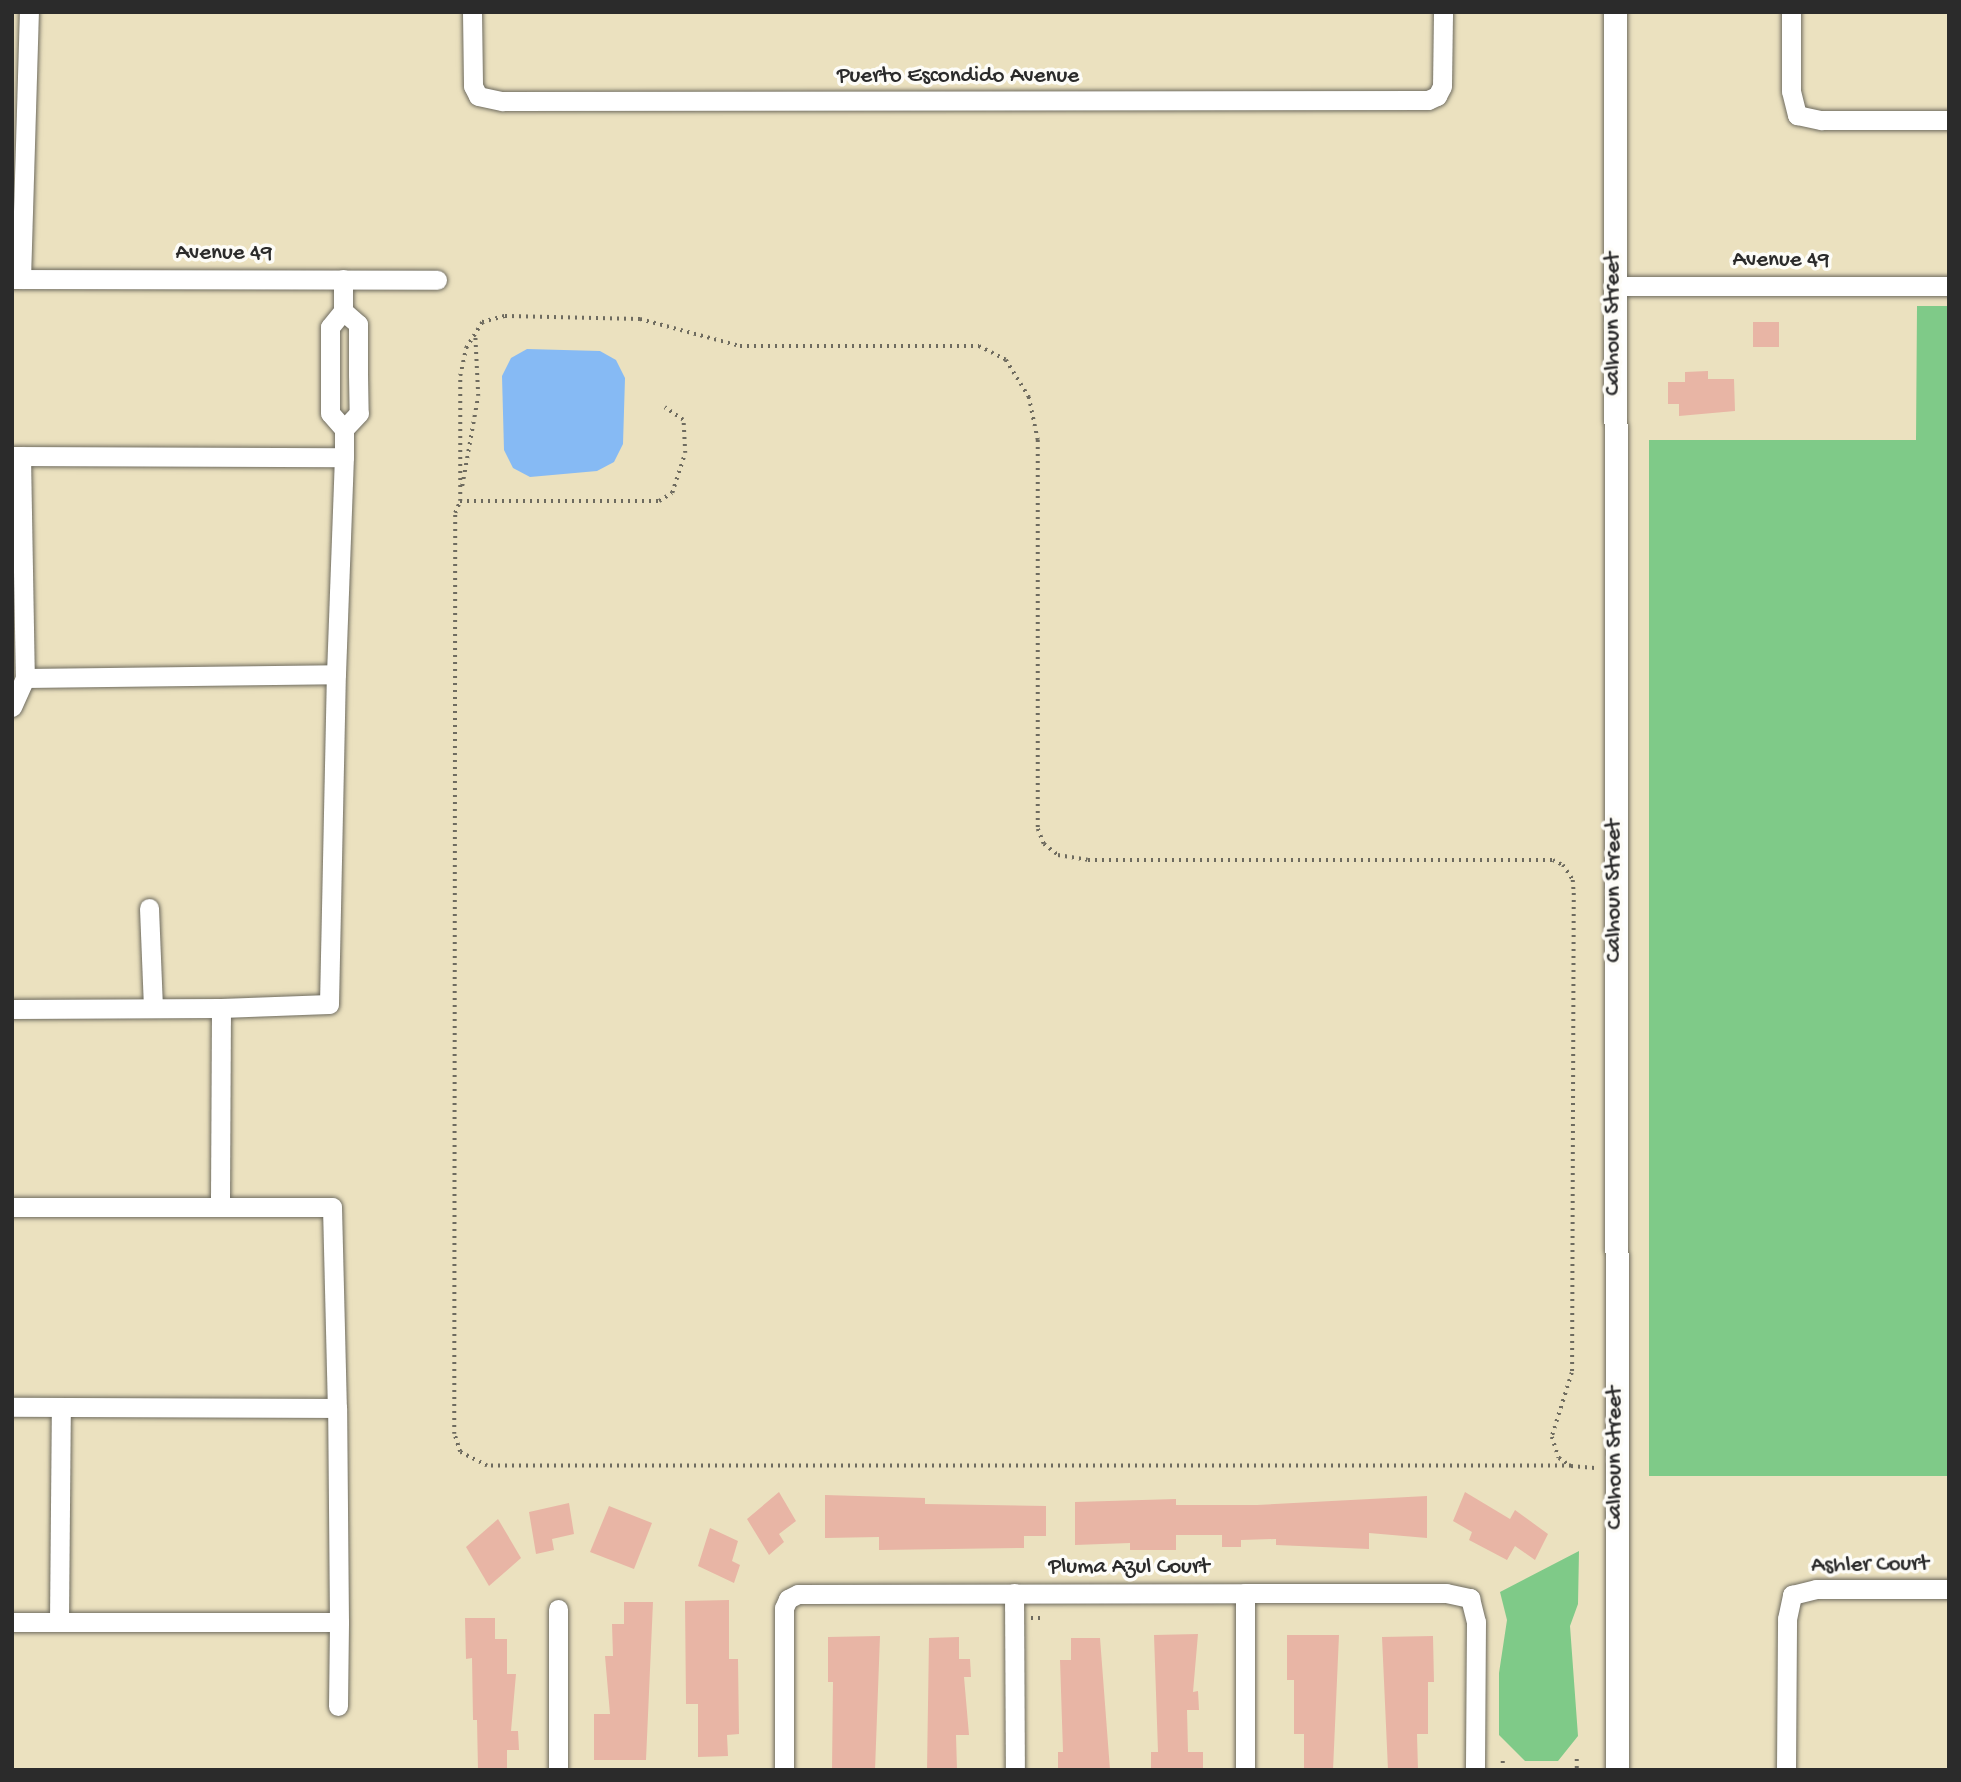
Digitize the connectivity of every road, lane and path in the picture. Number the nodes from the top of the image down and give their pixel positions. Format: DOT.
graph roads {
  1 [pos="29,12"];
  2 [pos="472,12"];
  3 [pos="1443,12"];
  4 [pos="1615,12"];
  5 [pos="1791,12"];
  6 [pos="20,101"];
  7 [pos="1949,120"];
  8 [pos="17,279"];
  9 [pos="343,279"];
  10 [pos="437,281"];
  11 [pos="1614,286"];
  12 [pos="1949,286"];
  13 [pos="343,312"];
  14 [pos="475,333"];
  15 [pos="330,374"];
  16 [pos="358,374"];
  17 [pos="665,408"];
  18 [pos="344,429"];
  19 [pos="17,456"];
  20 [pos="344,457"];
  21 [pos="460,501"];
  22 [pos="336,674"];
  23 [pos="26,678"];
  24 [pos="12,707"];
  25 [pos="149,908"];
  26 [pos="153,1008"];
  27 [pos="221,1008"];
  28 [pos="12,1009"];
  29 [pos="12,1207"];
  30 [pos="220,1207"];
  31 [pos="12,1407"];
  32 [pos="61,1408"];
  33 [pos="337,1408"];
  34 [pos="1571,1466"];
  35 [pos="1616,1468"];
  36 [pos="1949,1590"];
  37 [pos="1014,1593"];
  38 [pos="1245,1593"];
  39 [pos="558,1609"];
  40 [pos="12,1622"];
  41 [pos="59,1622"];
  42 [pos="339,1622"];
  43 [pos="338,1706"];
  44 [pos="1577,1759"];
  45 [pos="1503,1761"];
  46 [pos="558,1770"];
  47 [pos="784,1770"];
  48 [pos="1015,1770"];
  49 [pos="1245,1770"];
  50 [pos="1475,1770"];
  51 [pos="1503,1770"];
  52 [pos="1577,1770"];
  53 [pos="1617,1770"];
  54 [pos="1786,1770"];
  1 -- 6 [label="street"];
  2 -- 3 [label="street, Puerto Escondido Avenue"];
  4 -- 11 [label="street, Calhoun Street"];
  5 -- 7 [label="street"];
  6 -- 8 [label="street"];
  8 -- 9 [label="street, Avenue 49"];
  9 -- 10 [label="street, Avenue 49"];
  9 -- 13 [label="street"];
  11 -- 12 [label="street, Avenue 49"];
  11 -- 35 [label="street, Calhoun Street"];
  13 -- 15 [label="street"];
  13 -- 16 [label="street"];
  14 -- 21 [label="path"];
  14 -- 21 [label="path"];
  14 -- 34 [label="path"];
  15 -- 16 [label="street"];
  15 -- 18 [label="street"];
  16 -- 18 [label="street"];
  17 -- 21 [label="path"];
  18 -- 20 [label="street"];
  19 -- 20 [label="street"];
  19 -- 23 [label="street"];
  20 -- 22 [label="street"];
  21 -- 34 [label="path"];
  22 -- 23 [label="street"];
  22 -- 27 [label="street"];
  23 -- 24 [label="street"];
  25 -- 26 [label="street"];
  26 -- 27 [label="street"];
  26 -- 28 [label="street"];
  27 -- 30 [label="street"];
  29 -- 30 [label="street"];
  30 -- 33 [label="street"];
  31 -- 32 [label="street"];
  32 -- 33 [label="street"];
  32 -- 41 [label="street"];
  33 -- 42 [label="street"];
  34 -- 35 [label="path"];
  35 -- 53 [label="street, Calhoun Street"];
  36 -- 54 [label="street, Ashler Court"];
  37 -- 38 [label="street, Pluma Azul Court"];
  37 -- 47 [label="street, Pluma Azul Court"];
  37 -- 48 [label="street"];
  38 -- 49 [label="street"];
  38 -- 50 [label="street, Pluma Azul Court"];
  39 -- 46 [label="street"];
  40 -- 41 [label="street"];
  41 -- 42 [label="street"];
  42 -- 43 [label="street"];
  44 -- 52 [label="path"];
  45 -- 51 [label="path"];
}
